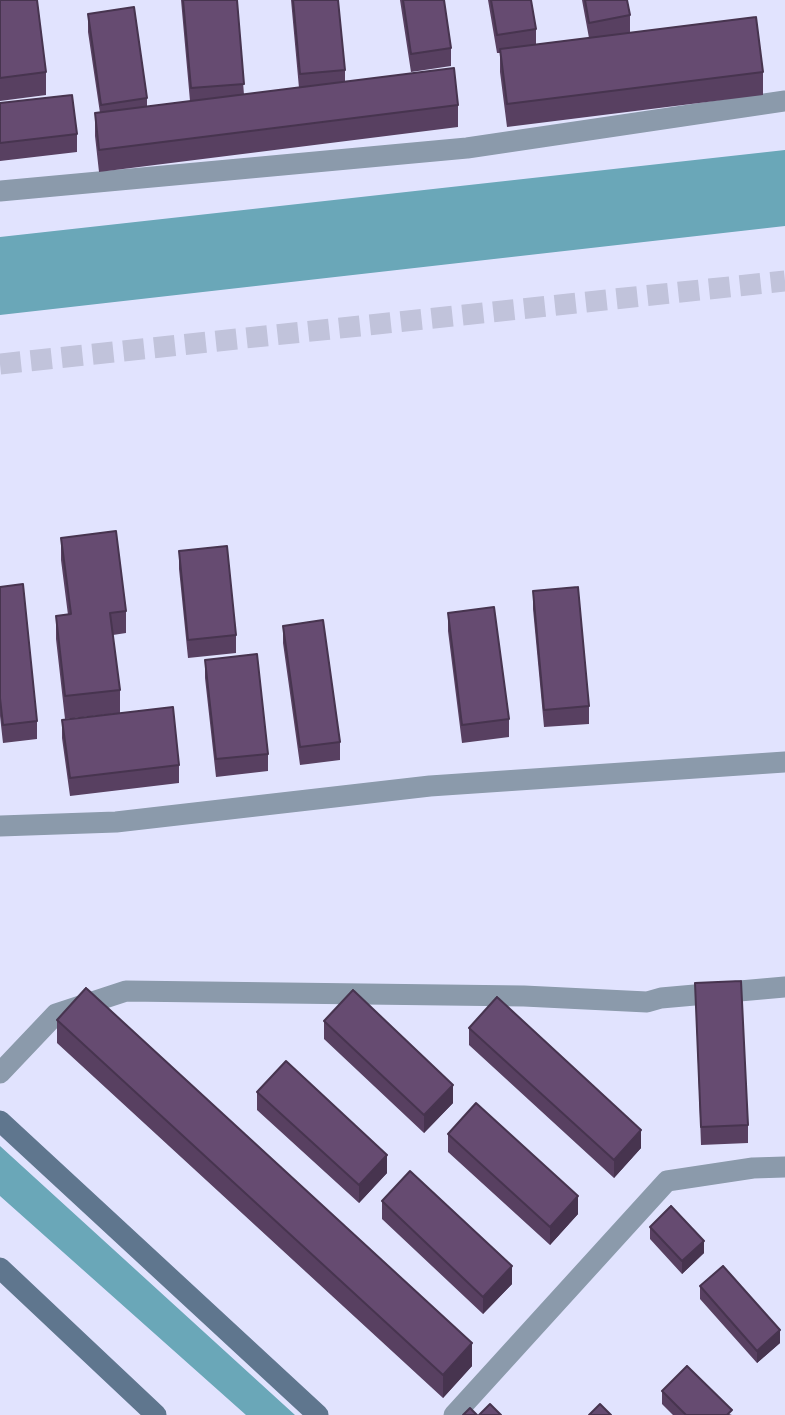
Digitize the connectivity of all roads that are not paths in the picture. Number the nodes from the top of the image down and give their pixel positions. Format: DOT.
graph roads {
  1 [pos="785,101"];
  2 [pos="0,191"];
  3 [pos="785,762"];
  4 [pos="0,826"];
  5 [pos="785,987"];
  6 [pos="0,1073"];
  7 [pos="0,1121"];
  8 [pos="785,1167"];
  9 [pos="0,1268"];
  10 [pos="156,1415"];
  11 [pos="318,1415"];
  12 [pos="454,1415"];
  1 -- 2 [label="street"];
  3 -- 4 [label="street"];
  5 -- 6 [label="street"];
  7 -- 11 [label="main road"];
  8 -- 12 [label="street"];
  9 -- 10 [label="main road"];
}
